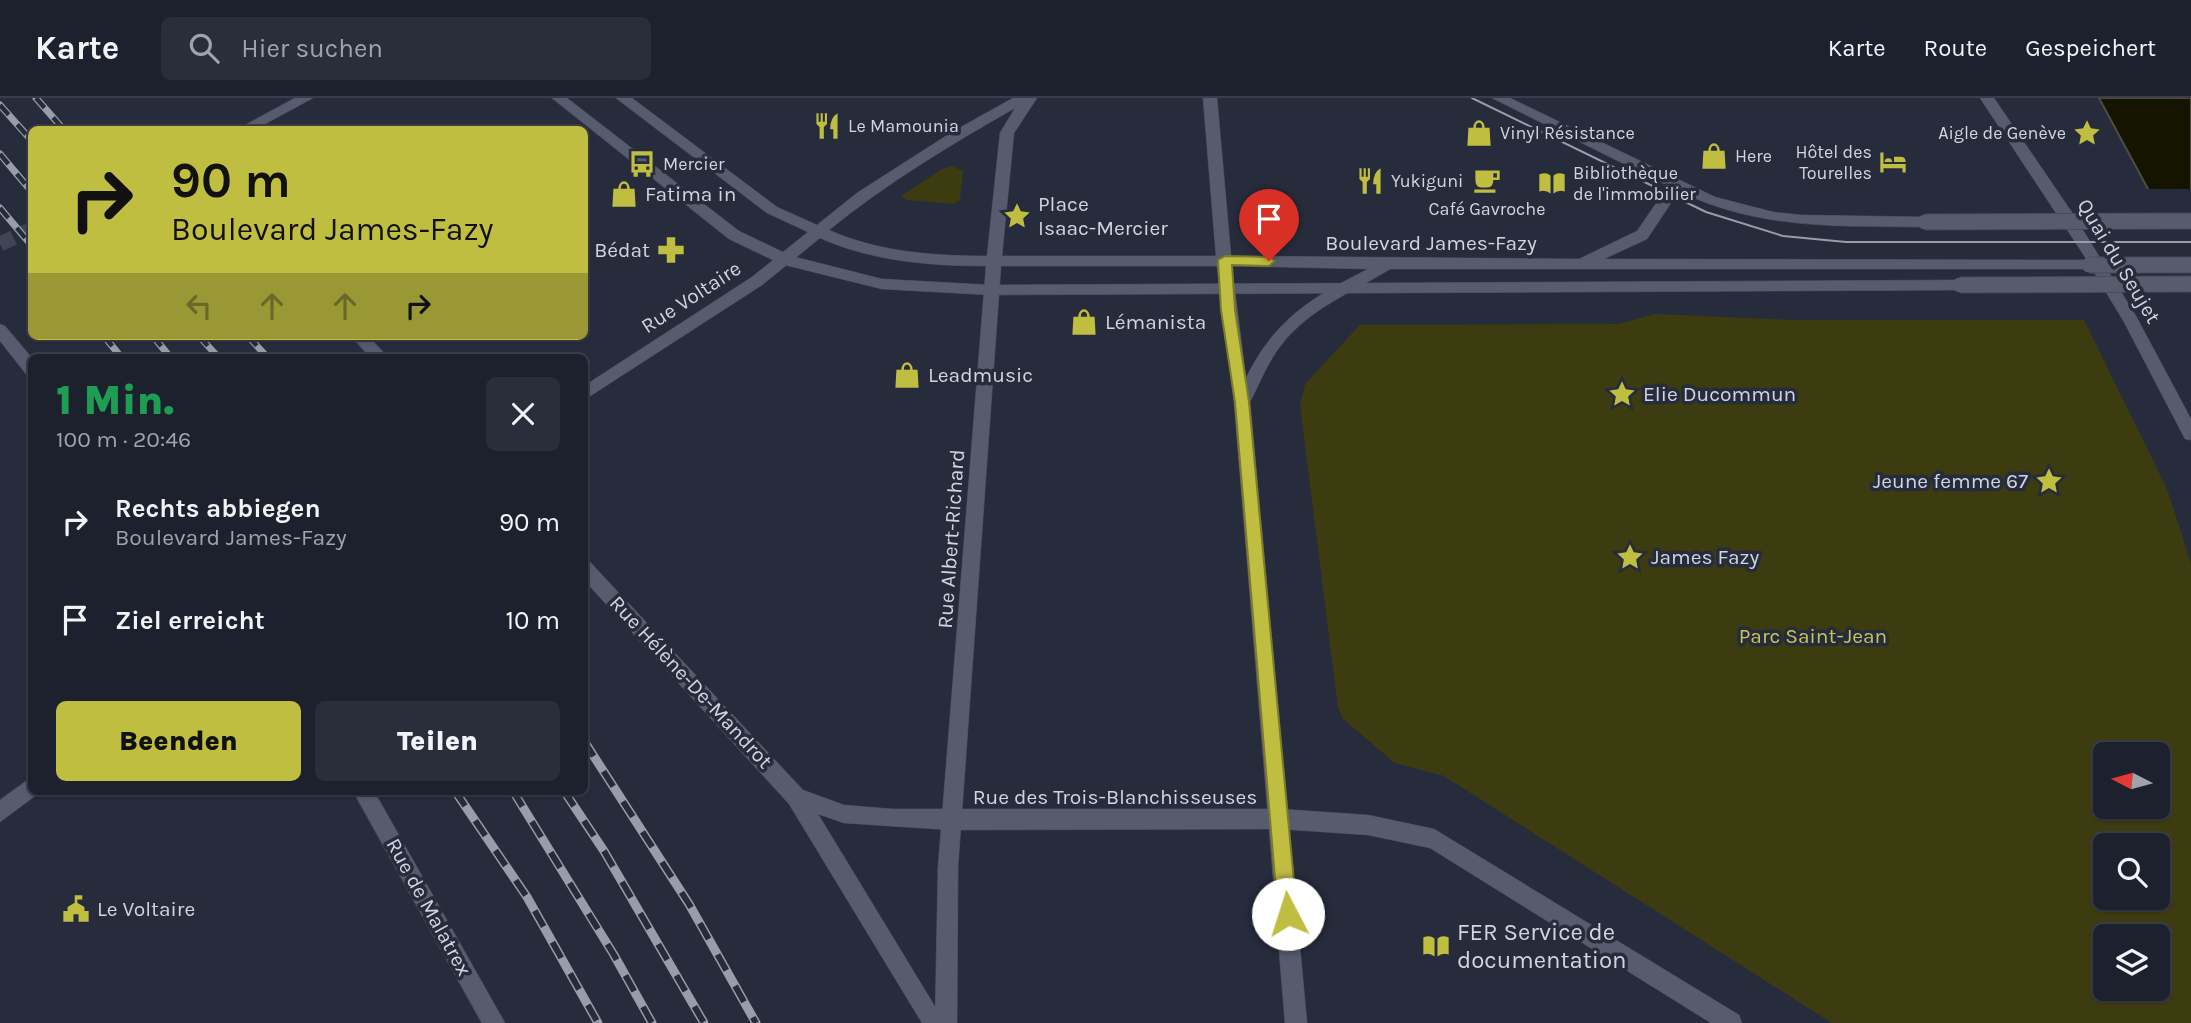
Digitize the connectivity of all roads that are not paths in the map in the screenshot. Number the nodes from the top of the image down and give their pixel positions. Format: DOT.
graph roads {
  1 [pos="306,98"];
  2 [pos="559,98"];
  3 [pos="623,98"];
  4 [pos="1023,98"];
  5 [pos="1030,98"];
  6 [pos="1210,98"];
  7 [pos="1499,98"];
  8 [pos="1987,98"];
  9 [pos="250,126"];
  10 [pos="1676,185"];
  11 [pos="2191,221"];
  12 [pos="818,233"];
  13 [pos="786,260"];
  14 [pos="1225,260"];
  15 [pos="992,261"];
  16 [pos="1388,264"];
  17 [pos="1572,265"];
  18 [pos="2191,265"];
  19 [pos="2191,284"];
  20 [pos="991,289"];
  21 [pos="1226,289"];
  22 [pos="1340,290"];
  23 [pos="0,330"];
  24 [pos="363,340"];
  25 [pos="377,354"];
  26 [pos="28,365"];
  27 [pos="588,391"];
  28 [pos="1242,402"];
  29 [pos="2191,434"];
  30 [pos="588,571"];
  31 [pos="28,789"];
  32 [pos="365,795"];
  33 [pos="796,797"];
  34 [pos="0,813"];
  35 [pos="1280,819"];
  36 [pos="951,820"];
  37 [pos="494,1023"];
  38 [pos="934,1023"];
  39 [pos="946,1023"];
  40 [pos="1296,1023"];
  41 [pos="1731,1023"];
  1 -- 9 [label="main road"];
  2 -- 13 [label="main road"];
  3 -- 12 [label="main road, Boulevard James-Fazy"];
  4 -- 12 [label="main road"];
  5 -- 15 [label="main road"];
  6 -- 14 [label="main road"];
  7 -- 10 [label="main road"];
  8 -- 29 [label="main road, Quai du Seujet"];
  10 -- 11 [label="main road, bridge"];
  10 -- 17 [label="main road"];
  12 -- 13 [label="main road, Rue Voltaire"];
  12 -- 15 [label="main road, Boulevard James-Fazy"];
  13 -- 20 [label="main road"];
  13 -- 27 [label="main road, Rue Voltaire"];
  14 -- 15 [label="main road, Boulevard James-Fazy"];
  14 -- 16 [label="main road, Boulevard James-Fazy"];
  14 -- 21 [label="main road"];
  15 -- 20 [label="main road, Rue Albert-Richard"];
  16 -- 17 [label="main road, Boulevard James-Fazy"];
  16 -- 22 [label="main road"];
  17 -- 18 [label="main road, Boulevard James-Fazy, bridge"];
  19 -- 22 [label="main road, bridge"];
  20 -- 21 [label="main road"];
  20 -- 36 [label="main road, Rue Albert-Richard"];
  21 -- 22 [label="main road"];
  21 -- 28 [label="main road"];
  22 -- 28 [label="main road"];
  23 -- 26 [label="main road"];
  24 -- 25 [label="main road"];
  28 -- 35 [label="main road"];
  30 -- 33 [label="main road, Rue Hélène-De-Mandrot"];
  31 -- 34 [label="main road"];
  32 -- 37 [label="main road, Rue de Malatrex"];
  33 -- 36 [label="main road, Rue Hélène-De-Mandrot"];
  33 -- 38 [label="main road, Rue Hélène-De-Mandrot"];
  35 -- 36 [label="main road, Rue des Trois-Blanchisseuses"];
  35 -- 40 [label="main road"];
  35 -- 41 [label="main road, Rue des Trois-Blanchisseuses"];
  36 -- 39 [label="main road"];
}
